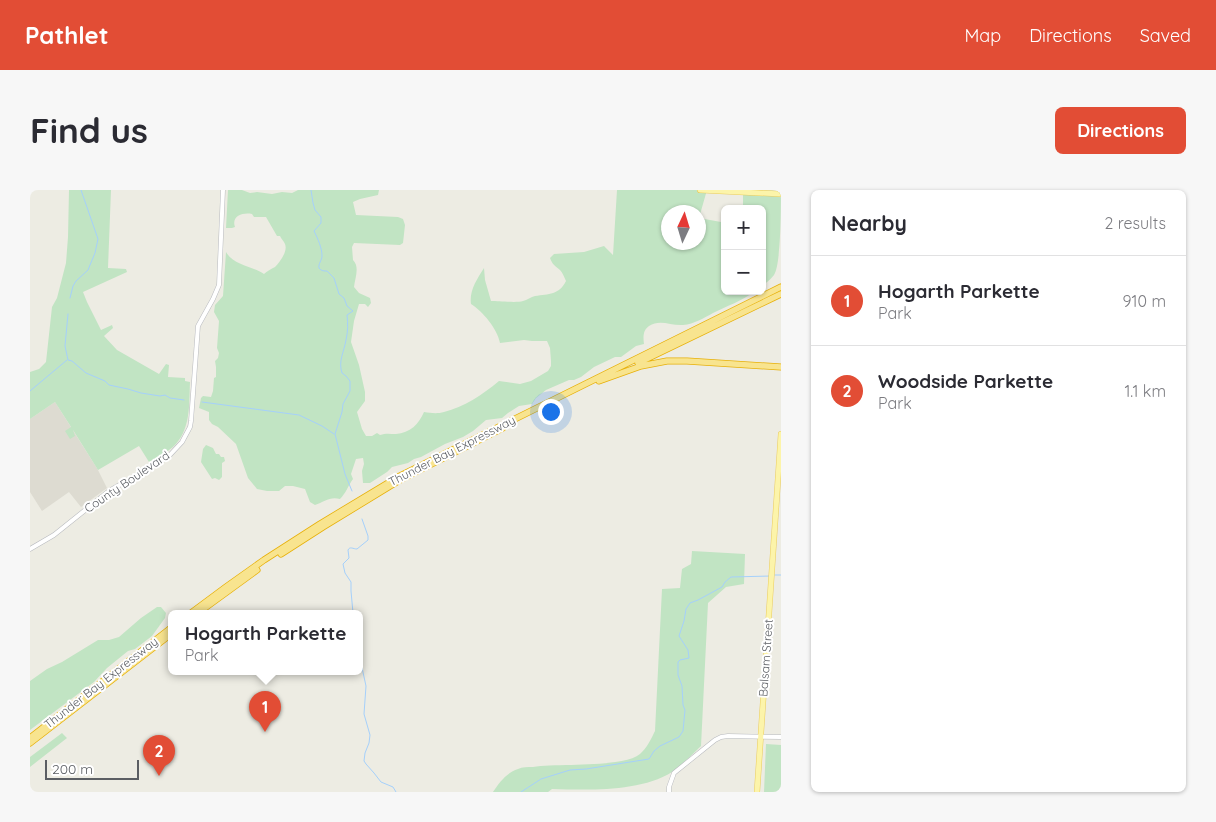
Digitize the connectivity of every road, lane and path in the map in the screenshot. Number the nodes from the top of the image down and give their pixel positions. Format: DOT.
graph roads {
  1 [pos="223,190"];
  2 [pos="700,190"];
  3 [pos="781,194"];
  4 [pos="781,282"];
  5 [pos="781,287"];
  6 [pos="781,294"];
  7 [pos="745,305"];
  8 [pos="781,367"];
  9 [pos="599,381"];
  10 [pos="781,434"];
  11 [pos="30,549"];
  12 [pos="195,610"];
  13 [pos="202,610"];
  14 [pos="168,630"];
  15 [pos="168,636"];
  16 [pos="761,737"];
  17 [pos="781,737"];
  18 [pos="30,738"];
  19 [pos="30,743"];
  20 [pos="669,792"];
  21 [pos="757,792"];
  1 -- 11 [label="street, County Boulevard"];
  2 -- 3 [label="main road"];
  4 -- 7 [label="highway"];
  5 -- 7 [label="highway, Thunder Bay Expressway"];
  6 -- 9 [label="highway, Thunder Bay Expressway"];
  7 -- 12 [label="highway, Thunder Bay Expressway"];
  8 -- 9 [label="highway"];
  9 -- 13 [label="highway, Thunder Bay Expressway"];
  10 -- 16 [label="main road, Balsam Street"];
  14 -- 18 [label="highway, Thunder Bay Expressway"];
  15 -- 19 [label="highway, Thunder Bay Expressway"];
  16 -- 17 [label="street"];
  16 -- 20 [label="street"];
  16 -- 21 [label="main road, Balsam Street"];
}
